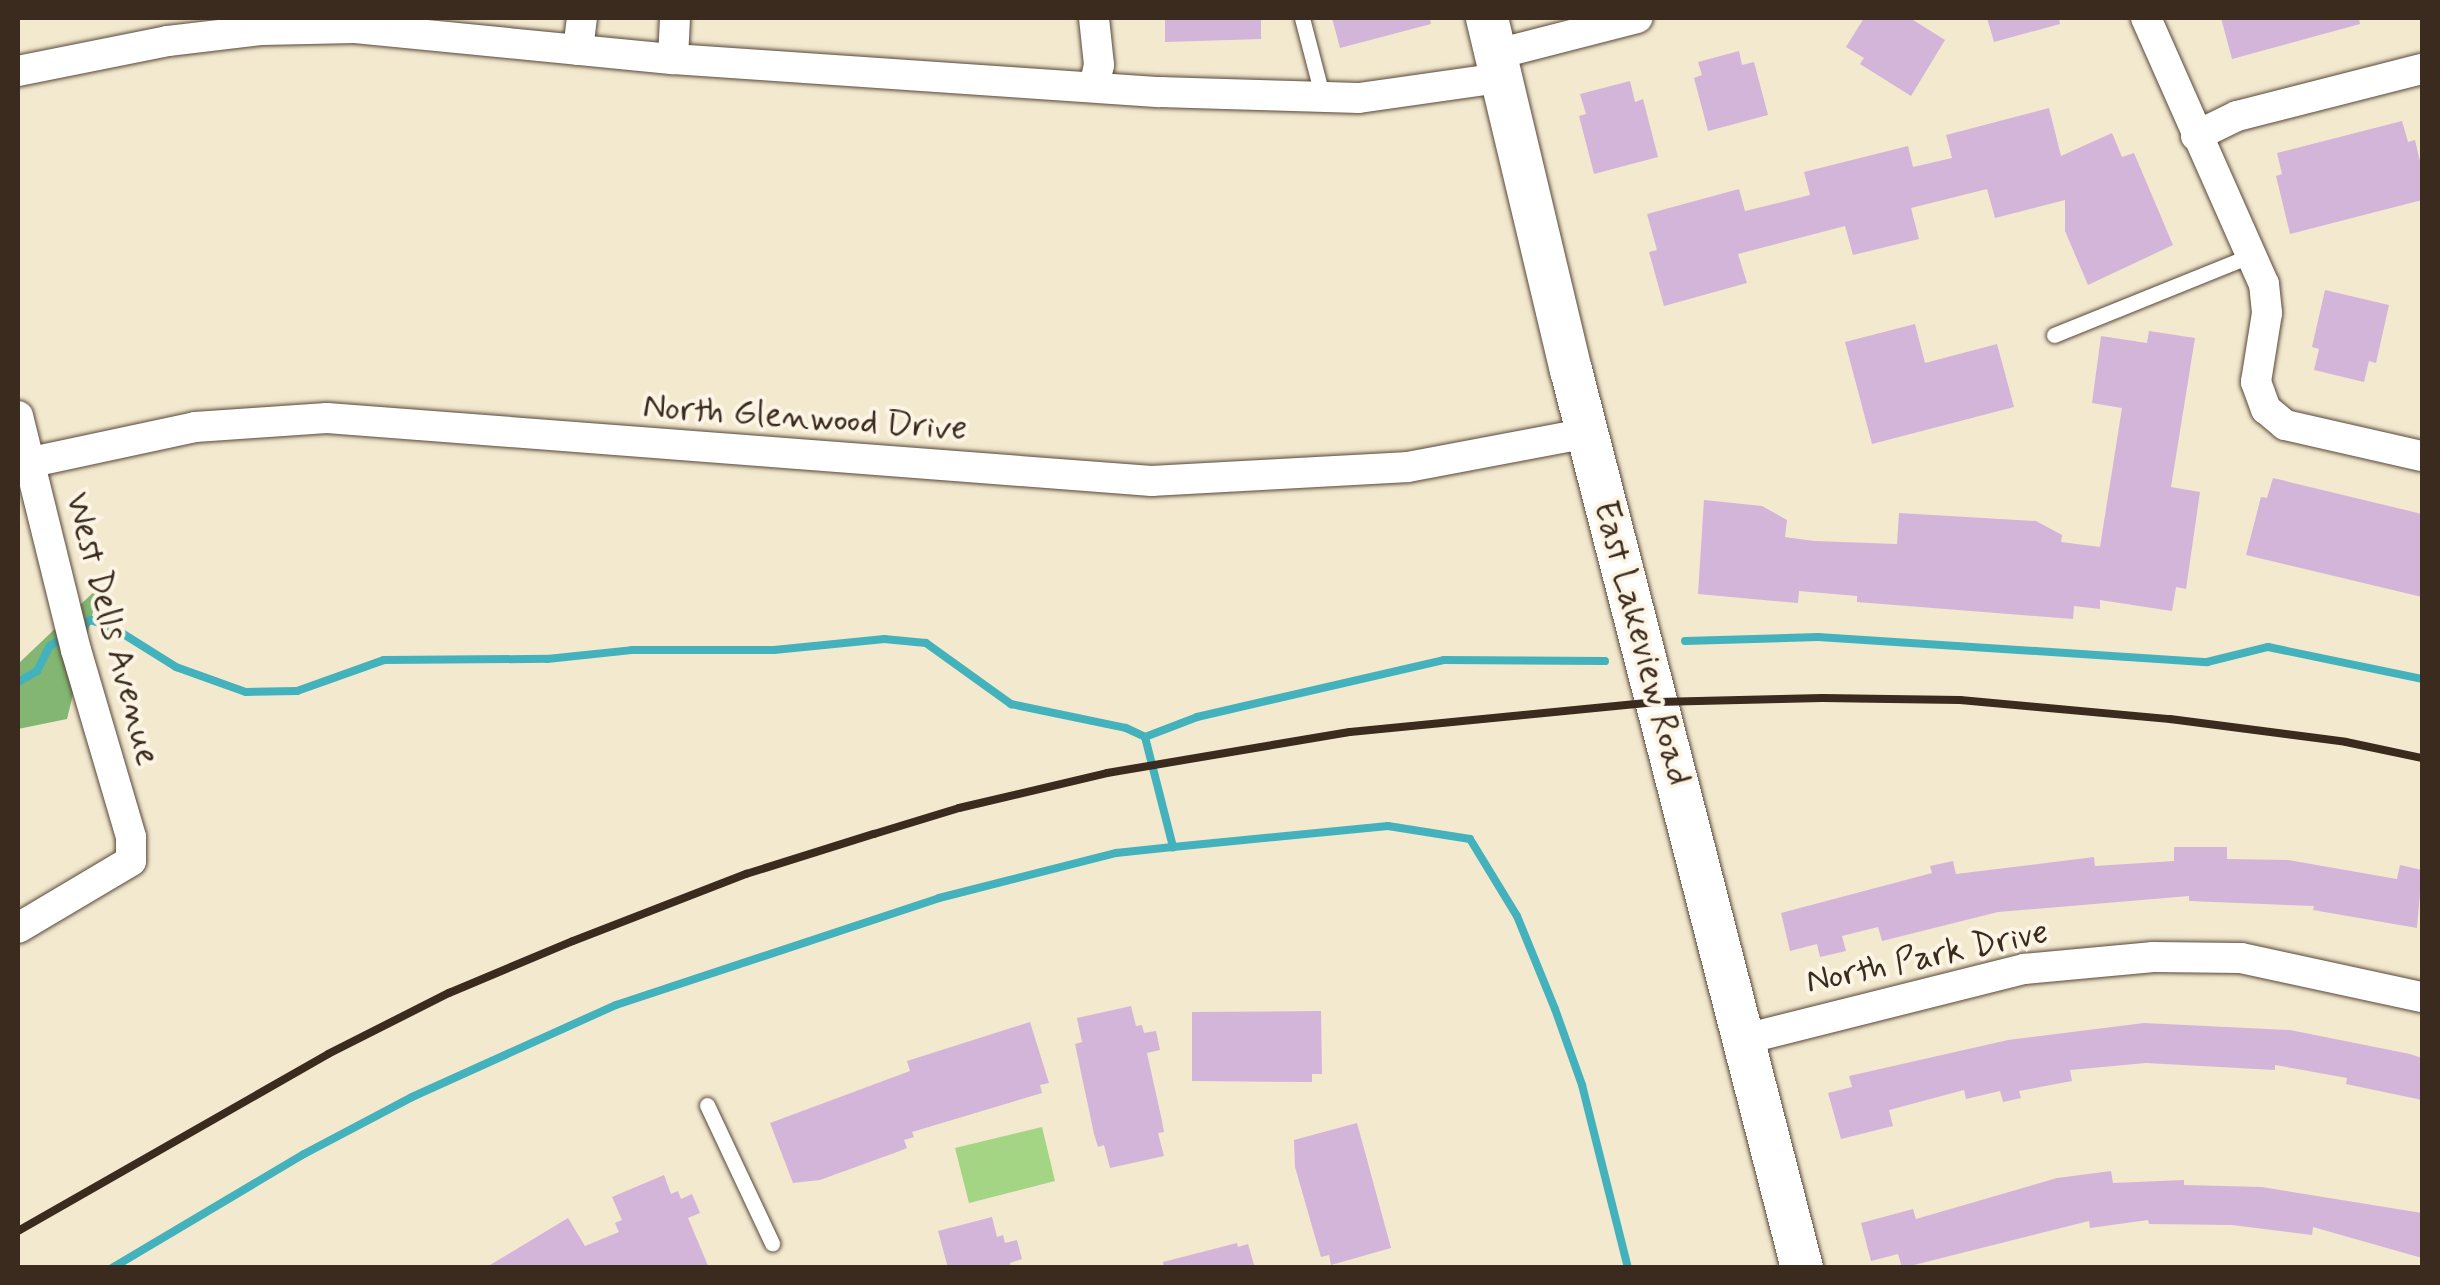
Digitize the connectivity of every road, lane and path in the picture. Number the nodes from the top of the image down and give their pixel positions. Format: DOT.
graph roads {
  1 [pos="582,18"];
  2 [pos="675,18"];
  3 [pos="1094,18"];
  4 [pos="1302,18"];
  5 [pos="1637,18"];
  6 [pos="2146,18"];
  7 [pos="578,50"];
  8 [pos="1495,50"];
  9 [pos="673,59"];
  10 [pos="2422,69"];
  11 [pos="18,71"];
  12 [pos="1094,86"];
  13 [pos="1322,95"];
  14 [pos="2196,136"];
  15 [pos="2250,256"];
  16 [pos="2054,335"];
  17 [pos="18,416"];
  18 [pos="1588,433"];
  19 [pos="2422,456"];
  20 [pos="23,464"];
  21 [pos="18,928"];
  22 [pos="2422,997"];
  23 [pos="1744,1039"];
  24 [pos="706,1104"];
  25 [pos="772,1243"];
  26 [pos="1802,1268"];
  1 -- 7 [label="street"];
  2 -- 9 [label="street"];
  3 -- 12 [label="street"];
  4 -- 13 [label="lane"];
  5 -- 8 [label="street"];
  6 -- 14 [label="street"];
  7 -- 9 [label="street"];
  7 -- 11 [label="street"];
  8 -- 13 [label="street"];
  8 -- 18 [label="main road, East Lakeview Road"];
  9 -- 12 [label="street"];
  10 -- 14 [label="street"];
  12 -- 13 [label="street"];
  14 -- 15 [label="street"];
  15 -- 16 [label="lane"];
  15 -- 19 [label="street"];
  17 -- 20 [label="street, West Dells Avenue"];
  18 -- 20 [label="street, North Glenwood Drive"];
  18 -- 23 [label="main road, East Lakeview Road"];
  20 -- 21 [label="street, West Dells Avenue"];
  22 -- 23 [label="street, North Park Drive"];
  23 -- 26 [label="main road, East Lakeview Road"];
  24 -- 25 [label="lane"];
}
